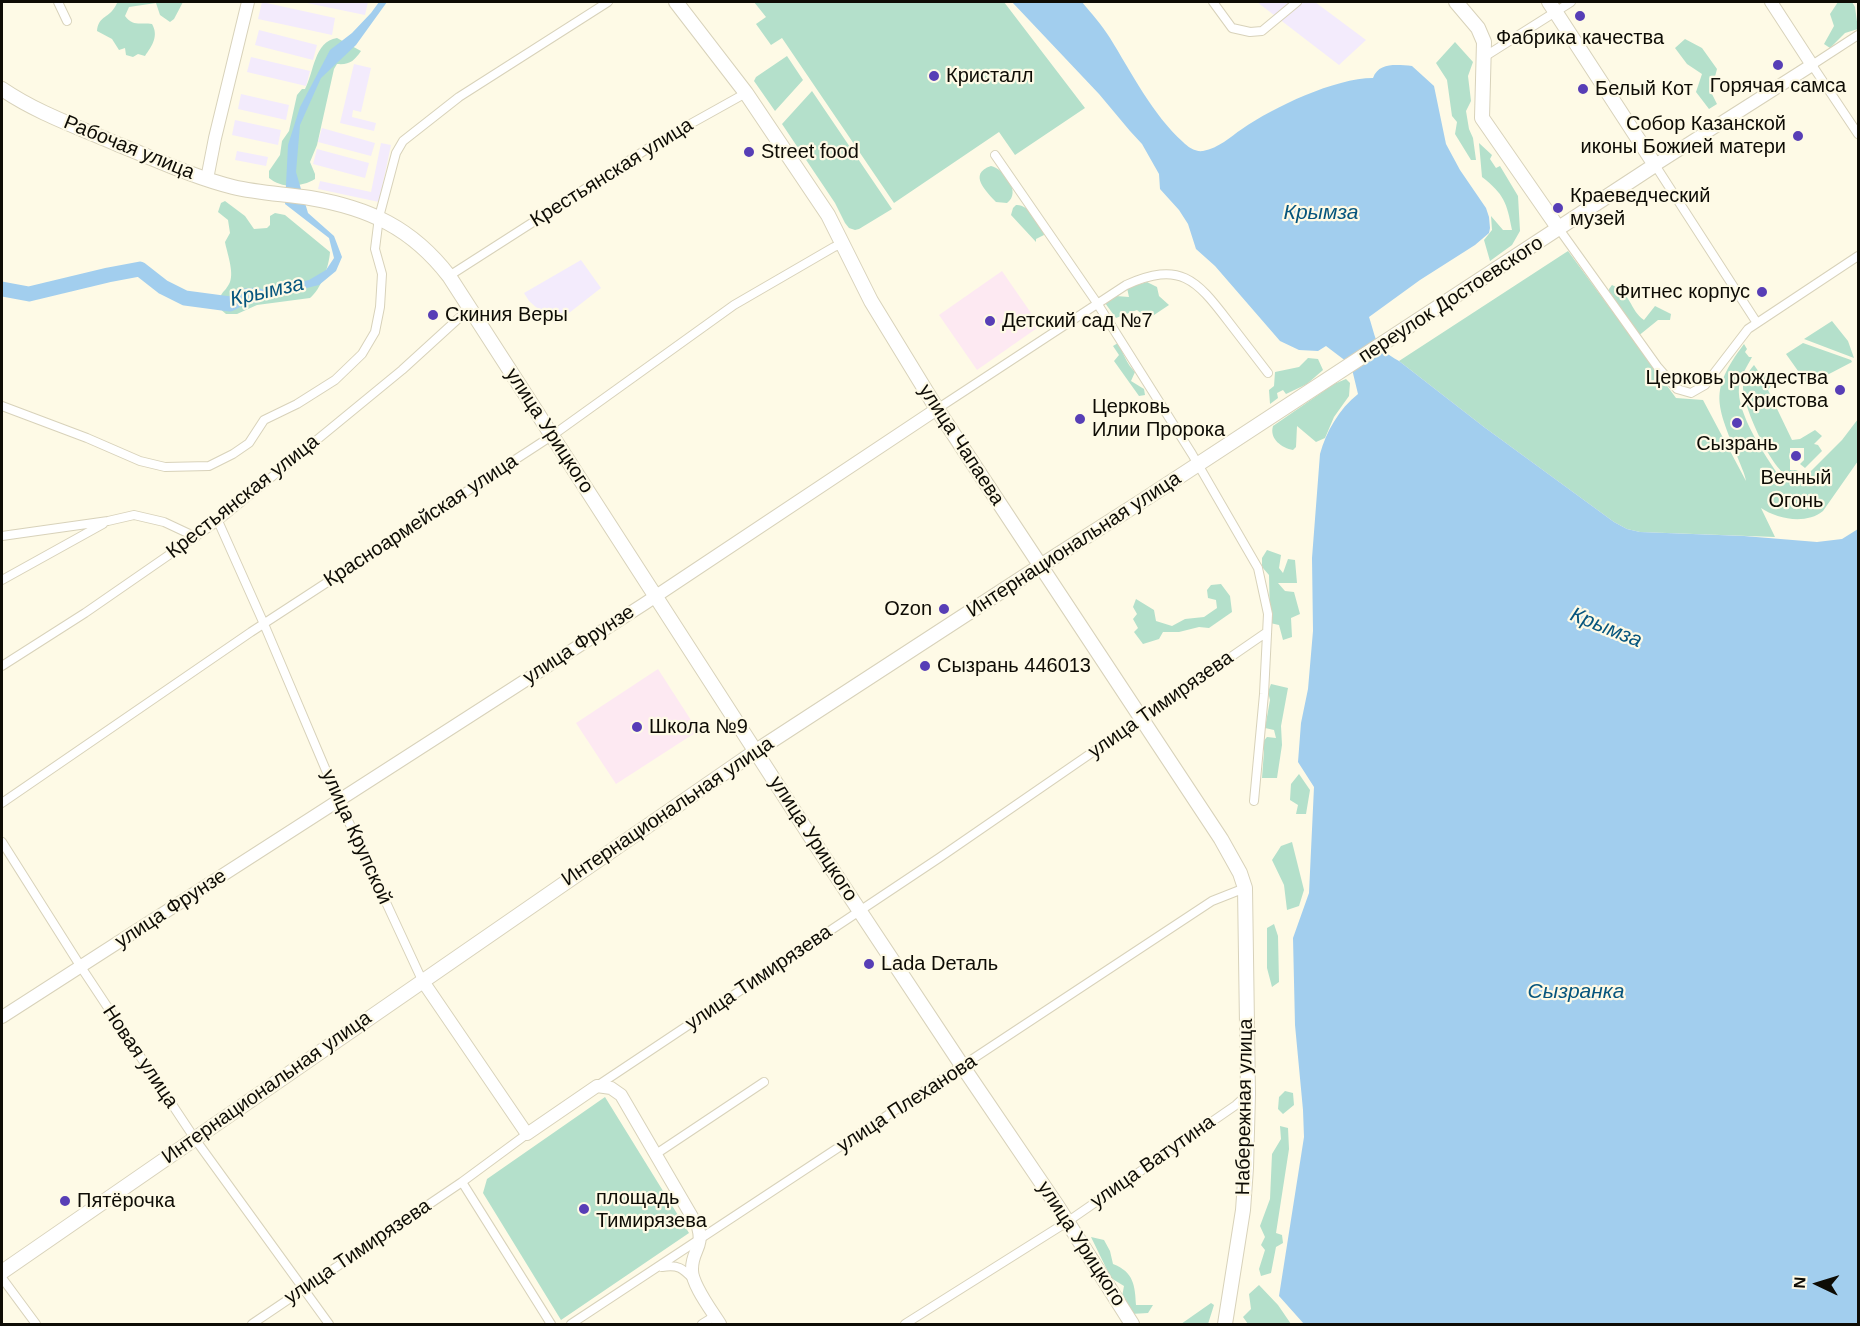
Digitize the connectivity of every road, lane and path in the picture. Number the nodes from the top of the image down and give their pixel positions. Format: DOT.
graph roads {
  1 [pos="58,2"];
  2 [pos="248,2"];
  3 [pos="608,2"];
  4 [pos="676,2"];
  5 [pos="1214,2"];
  6 [pos="1297,2"];
  7 [pos="1456,2"];
  8 [pos="1571,2"];
  9 [pos="1771,2"];
  10 [pos="1552,7"];
  11 [pos="67,21"];
  12 [pos="1858,35"];
  13 [pos="1484,57"];
  14 [pos="1812,65"];
  15 [pos="2,90"];
  16 [pos="746,93"];
  17 [pos="1858,134"];
  18 [pos="995,155"];
  19 [pos="1655,165"];
  20 [pos="207,179"];
  21 [pos="311,199"];
  22 [pos="379,217"];
  23 [pos="1559,229"];
  24 [pos="843,244"];
  25 [pos="1858,256"];
  26 [pos="449,276"];
  27 [pos="1097,303"];
  28 [pos="470,308"];
  29 [pos="1757,323"];
  30 [pos="1345,369"];
  31 [pos="1268,373"];
  32 [pos="2,406"];
  33 [pos="937,409"];
  34 [pos="553,435"];
  35 [pos="1198,465"];
  36 [pos="108,521"];
  37 [pos="218,521"];
  38 [pos="2,536"];
  39 [pos="196,537"];
  40 [pos="1040,565"];
  41 [pos="2,580"];
  42 [pos="655,596"];
  43 [pos="264,624"];
  44 [pos="1267,632"];
  45 [pos="2,666"];
  46 [pos="1141,718"];
  47 [pos="756,751"];
  48 [pos="339,801"];
  49 [pos="1254,801"];
  50 [pos="2,803"];
  51 [pos="2,842"];
  52 [pos="1245,888"];
  53 [pos="860,911"];
  54 [pos="81,967"];
  55 [pos="422,980"];
  56 [pos="2,1017"];
  57 [pos="963,1067"];
  58 [pos="764,1082"];
  59 [pos="597,1086"];
  60 [pos="1248,1094"];
  61 [pos="527,1134"];
  62 [pos="195,1139"];
  63 [pos="656,1154"];
  64 [pos="462,1182"];
  65 [pos="1067,1222"];
  66 [pos="701,1239"];
  67 [pos="658,1267"];
  68 [pos="2,1272"];
  69 [pos="2,1278"];
  70 [pos="694,1280"];
  71 [pos="304,1290"];
  72 [pos="718,1320"];
  73 [pos="36,1324"];
  74 [pos="252,1324"];
  75 [pos="329,1324"];
  76 [pos="551,1324"];
  77 [pos="571,1324"];
  78 [pos="702,1324"];
  79 [pos="905,1324"];
  80 [pos="1132,1324"];
  81 [pos="1225,1324"];
  1 -- 11 [label="street"];
  2 -- 20 [label="street"];
  3 -- 22 [label="street"];
  4 -- 16 [label="main road, улица Чапаева"];
  5 -- 6 [label="street"];
  7 -- 13 [label="main road"];
  8 -- 10 [label="street"];
  9 -- 14 [label="street"];
  10 -- 13 [label="street"];
  10 -- 19 [label="main road"];
  12 -- 14 [label="street, переулок Достоевского"];
  13 -- 23 [label="main road"];
  14 -- 17 [label="street"];
  14 -- 19 [label="street, переулок Достоевского"];
  15 -- 20 [label="main road, Рабочая улица"];
  16 -- 24 [label="main road, улица Чапаева"];
  16 -- 26 [label="street, Крестьянская улица"];
  18 -- 27 [label="street"];
  19 -- 23 [label="main road, переулок Достоевского"];
  19 -- 29 [label="street"];
  20 -- 21 [label="main road, Рабочая улица"];
  21 -- 22 [label="main road, улица Урицкого"];
  22 -- 26 [label="main road, улица Урицкого"];
  22 -- 32 [label="street"];
  23 -- 29 [label="street"];
  23 -- 30 [label="main road, переулок Достоевского"];
  24 -- 33 [label="main road, улица Чапаева"];
  24 -- 34 [label="street, Красноармейская улица"];
  25 -- 29 [label="street"];
  26 -- 28 [label="main road, улица Урицкого"];
  27 -- 31 [label="street, улица Фрунзе"];
  27 -- 33 [label="street, улица Фрунзе"];
  27 -- 35 [label="street"];
  28 -- 34 [label="main road, улица Урицкого"];
  28 -- 37 [label="street, Крестьянская улица"];
  30 -- 35 [label="main road, Интернациональная улица"];
  33 -- 40 [label="main road, улица Чапаева"];
  33 -- 42 [label="street, улица Фрунзе"];
  34 -- 42 [label="main road, улица Урицкого"];
  34 -- 43 [label="street, Красноармейская улица"];
  35 -- 40 [label="main road, Интернациональная улица"];
  35 -- 44 [label="street"];
  36 -- 38 [label="street"];
  36 -- 39 [label="street"];
  36 -- 41 [label="street"];
  37 -- 39 [label="street, Крестьянская улица"];
  37 -- 43 [label="street, улица Крупской"];
  39 -- 45 [label="street, Крестьянская улица"];
  40 -- 46 [label="main road, улица Чапаева"];
  40 -- 47 [label="main road, Интернациональная улица"];
  42 -- 47 [label="main road, улица Урицкого"];
  42 -- 48 [label="street, улица Фрунзе"];
  43 -- 48 [label="street, улица Крупской"];
  43 -- 50 [label="street, Красноармейская улица"];
  44 -- 46 [label="street, улица Тимирязева"];
  44 -- 49 [label="street"];
  46 -- 52 [label="main road, улица Чапаева"];
  46 -- 53 [label="street, улица Тимирязева"];
  47 -- 53 [label="main road, улица Урицкого"];
  47 -- 55 [label="main road, Интернациональная улица"];
  48 -- 54 [label="street, улица Фрунзе"];
  48 -- 55 [label="street, улица Крупской"];
  51 -- 54 [label="street, Новая улица"];
  52 -- 57 [label="street, улица Плеханова"];
  52 -- 60 [label="main road, Набережная улица"];
  53 -- 57 [label="main road, улица Урицкого"];
  53 -- 59 [label="street, улица Тимирязева"];
  54 -- 56 [label="street, улица Фрунзе"];
  54 -- 62 [label="street, Новая улица"];
  55 -- 61 [label="street, улица Крупской"];
  55 -- 62 [label="main road, Интернациональная улица"];
  57 -- 65 [label="main road, улица Урицкого"];
  57 -- 66 [label="street, улица Плеханова"];
  58 -- 63 [label="street"];
  59 -- 61 [label="street, улица Тимирязева"];
  59 -- 63 [label="street"];
  60 -- 65 [label="street, улица Ватутина"];
  60 -- 81 [label="main road, Набережная улица"];
  61 -- 64 [label="street, улица Тимирязева"];
  62 -- 68 [label="main road, Интернациональная улица"];
  62 -- 71 [label="street, Новая улица"];
  63 -- 66 [label="street"];
  64 -- 71 [label="street, улица Тимирязева"];
  64 -- 76 [label="street"];
  65 -- 79 [label="street, улица Ватутина"];
  65 -- 80 [label="main road, улица Урицкого"];
  66 -- 67 [label="street, улица Плеханова"];
  66 -- 70 [label="street"];
  67 -- 70 [label="street"];
  67 -- 77 [label="street, улица Плеханова"];
  69 -- 73 [label="street"];
  70 -- 72 [label="street"];
  71 -- 74 [label="street, улица Тимирязева"];
  71 -- 75 [label="street, Новая улица"];
  72 -- 78 [label="street"];
}
